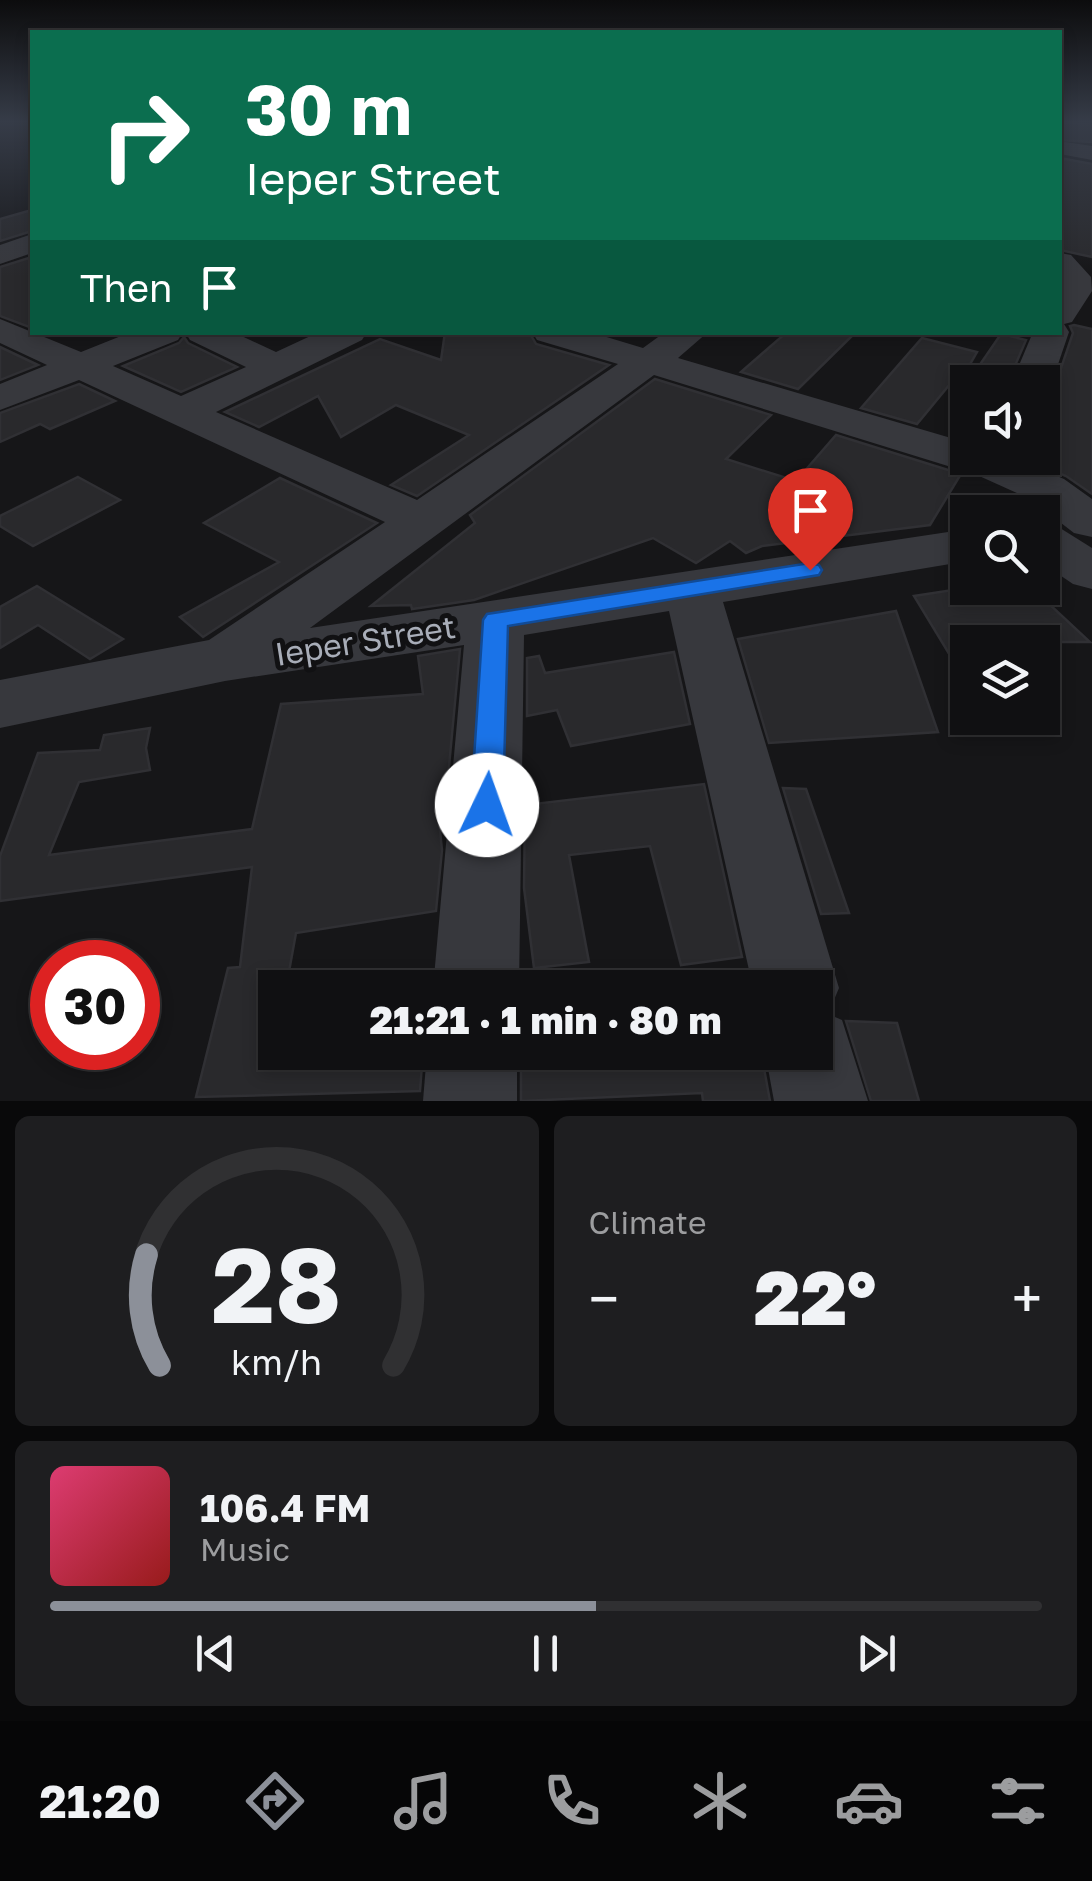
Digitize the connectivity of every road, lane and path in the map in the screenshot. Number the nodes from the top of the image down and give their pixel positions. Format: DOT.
graph roads {
  1 [pos="28,227"];
  2 [pos="0,255"];
  3 [pos="1062,264"];
  4 [pos="1065,317"];
  5 [pos="0,330"];
  6 [pos="158,335"];
  7 [pos="209,335"];
  8 [pos="343,335"];
  9 [pos="560,335"];
  10 [pos="686,335"];
  11 [pos="1056,335"];
  12 [pos="652,362"];
  13 [pos="1041,365"];
  14 [pos="80,366"];
  15 [pos="277,367"];
  16 [pos="0,398"];
  17 [pos="182,412"];
  18 [pos="950,448"];
  19 [pos="1020,475"];
  20 [pos="420,520"];
  21 [pos="1092,523"];
  22 [pos="1060,531"];
  23 [pos="950,548"];
  24 [pos="1060,549"];
  25 [pos="1092,572"];
  26 [pos="692,589"];
  27 [pos="496,620"];
  28 [pos="225,659"];
  29 [pos="0,704"];
  30 [pos="477,970"];
  31 [pos="791,970"];
  32 [pos="471,1070"];
  33 [pos="814,1070"];
  34 [pos="470,1101"];
  35 [pos="821,1101"];
  1 -- 2 [label="street"];
  3 -- 4 [label="street"];
  5 -- 14 [label="street"];
  6 -- 14 [label="street"];
  7 -- 15 [label="street"];
  8 -- 15 [label="street"];
  9 -- 12 [label="street"];
  10 -- 12 [label="street"];
  11 -- 13 [label="street"];
  12 -- 18 [label="street"];
  12 -- 20 [label="street"];
  14 -- 16 [label="street"];
  14 -- 17 [label="street"];
  15 -- 17 [label="street"];
  17 -- 20 [label="street"];
  19 -- 21 [label="street"];
  20 -- 28 [label="street"];
  21 -- 22 [label="street"];
  23 -- 26 [label="street, Ieper Street"];
  24 -- 25 [label="street"];
  26 -- 27 [label="street, Ieper Street"];
  26 -- 31 [label="street"];
  27 -- 28 [label="street, Ieper Street"];
  27 -- 30 [label="street"];
  28 -- 29 [label="street, Ieper Street"];
  32 -- 34 [label="street"];
  33 -- 35 [label="street"];
}
